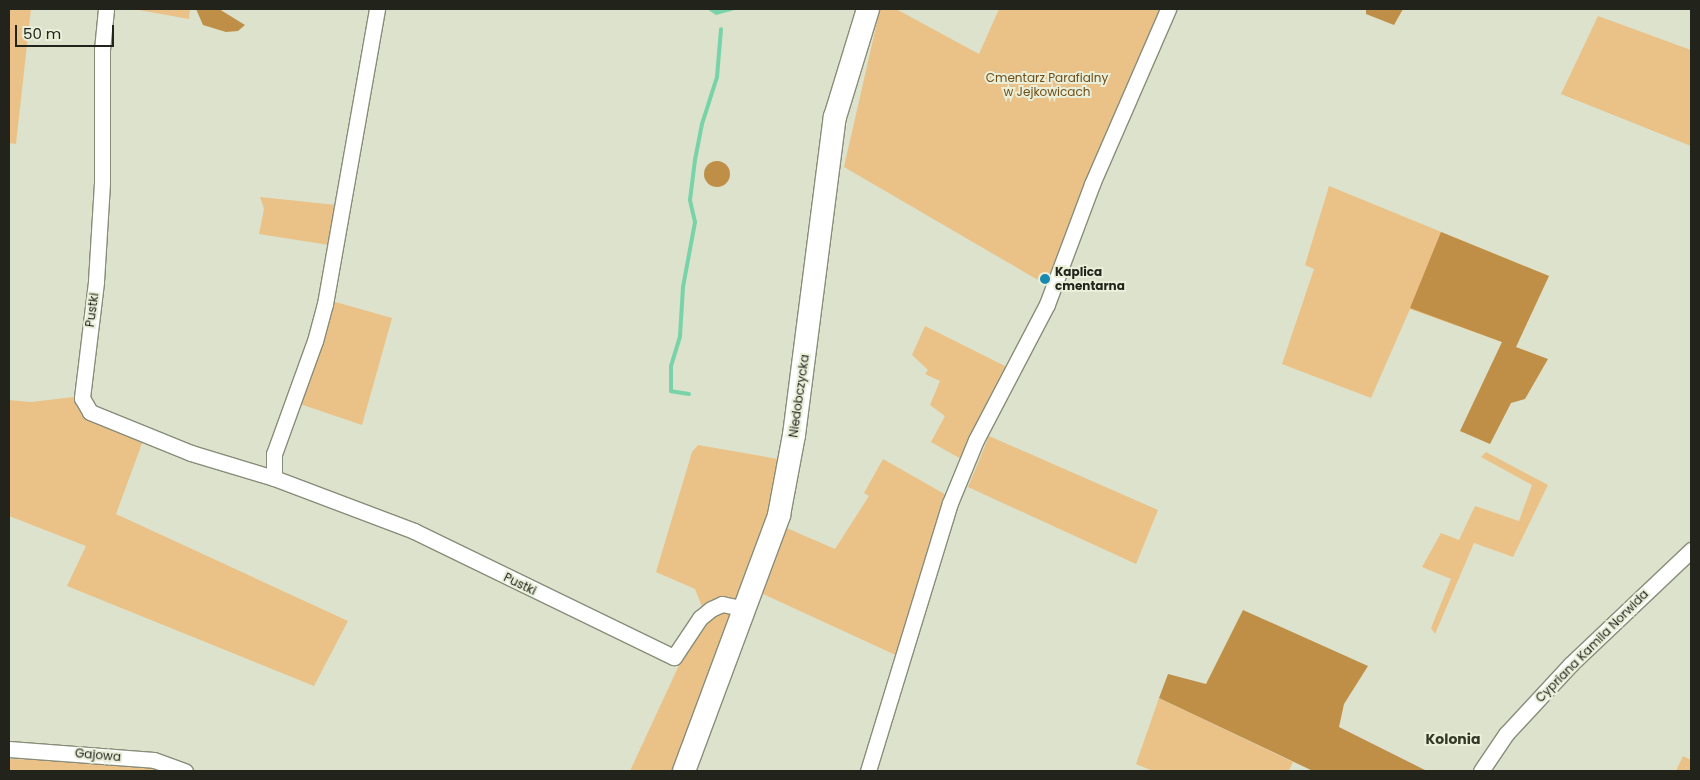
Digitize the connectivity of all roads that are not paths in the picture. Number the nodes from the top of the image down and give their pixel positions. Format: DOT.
graph roads {
  1 [pos="106,9"];
  2 [pos="377,9"];
  3 [pos="868,9"];
  4 [pos="1168,9"];
  5 [pos="274,478"];
  6 [pos="1691,550"];
  7 [pos="746,609"];
  8 [pos="9,749"];
  9 [pos="185,771"];
  10 [pos="684,771"];
  11 [pos="868,771"];
  12 [pos="1481,771"];
  1 -- 5 [label="street, Pustki"];
  2 -- 5 [label="street"];
  3 -- 7 [label="street, Niedobczycka"];
  4 -- 11 [label="street"];
  5 -- 7 [label="street, Pustki"];
  6 -- 12 [label="street, Cypriana Kamila Norwida"];
  7 -- 10 [label="street, Niedobczycka"];
  8 -- 9 [label="street, Gajowa"];
}
